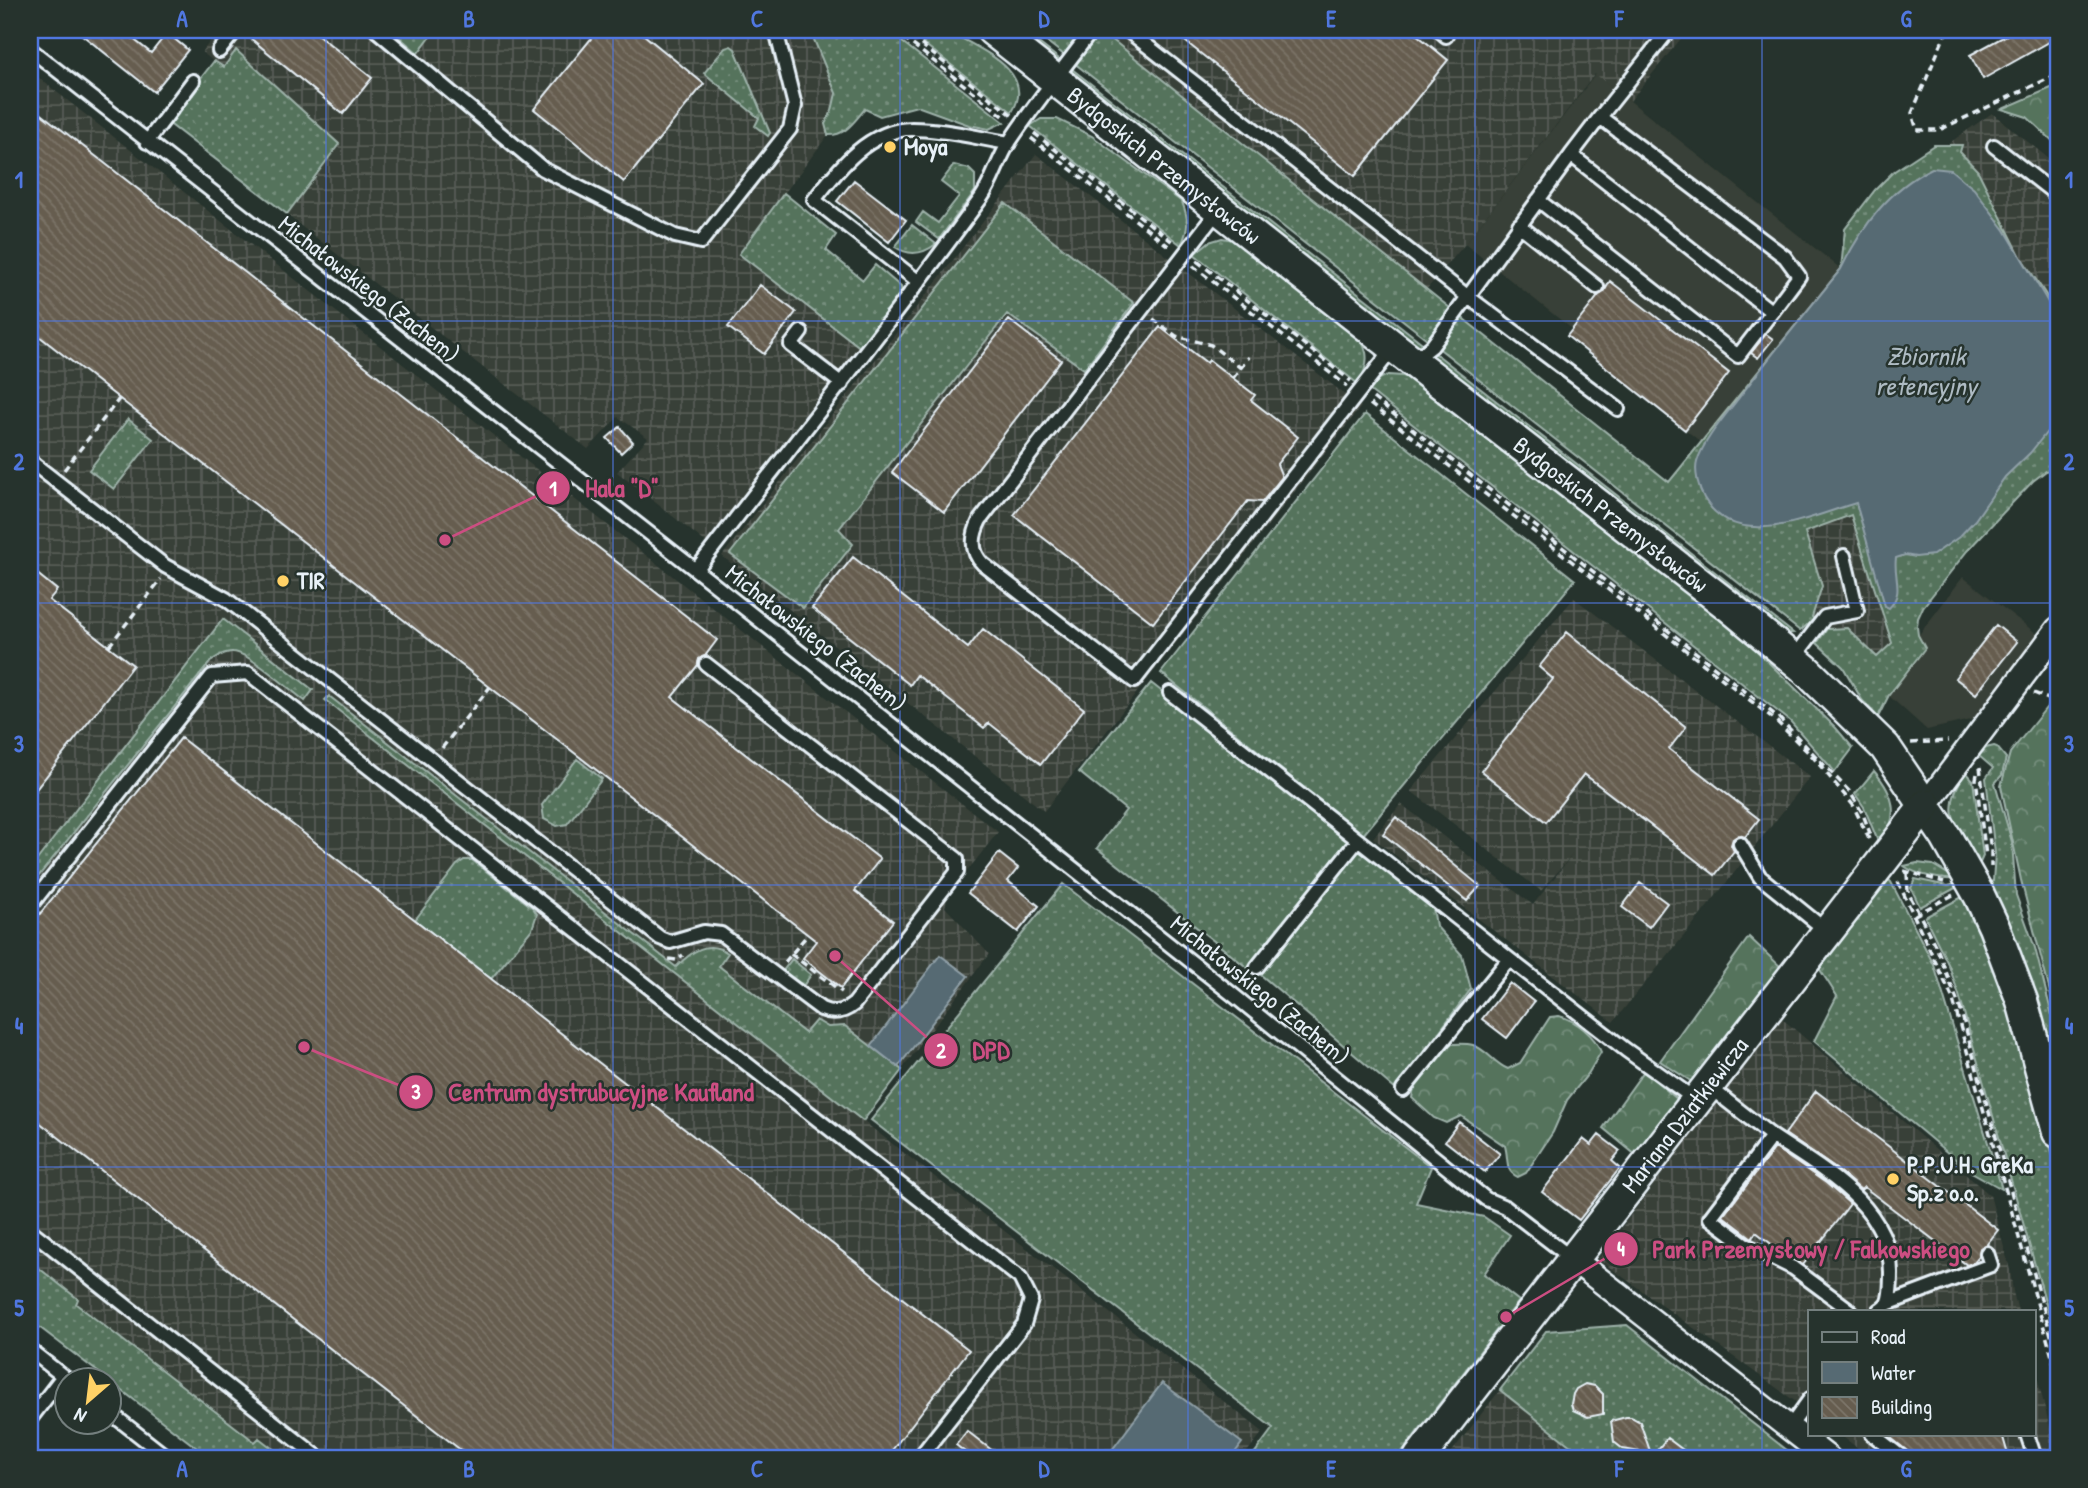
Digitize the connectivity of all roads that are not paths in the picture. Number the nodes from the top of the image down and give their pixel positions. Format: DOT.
graph roads {
  1 [pos="236,30"];
  2 [pos="376,30"];
  3 [pos="776,30"];
  4 [pos="992,30"];
  5 [pos="1092,30"];
  6 [pos="1127,30"];
  7 [pos="1669,30"];
  8 [pos="30,49"];
  9 [pos="219,51"];
  10 [pos="1055,80"];
  11 [pos="193,81"];
  12 [pos="1600,117"];
  13 [pos="147,142"];
  14 [pos="1009,143"];
  15 [pos="1994,146"];
  16 [pos="1571,155"];
  17 [pos="2058,195"];
  18 [pos="1538,200"];
  19 [pos="1219,209"];
  20 [pos="1519,225"];
  21 [pos="919,282"];
  22 [pos="1597,287"];
  23 [pos="1467,296"];
  24 [pos="1772,312"];
  25 [pos="801,332"];
  26 [pos="1404,354"];
  27 [pos="842,384"];
  28 [pos="1618,410"];
  29 [pos="30,461"];
  30 [pos="1844,556"];
  31 [pos="696,570"];
  32 [pos="2058,629"];
  33 [pos="1793,659"];
  34 [pos="706,664"];
  35 [pos="1170,693"];
  36 [pos="1926,805"];
  37 [pos="1358,840"];
  38 [pos="1740,844"];
  39 [pos="30,906"];
  40 [pos="1828,932"];
  41 [pos="1509,959"];
  42 [pos="1257,967"];
  43 [pos="1403,1090"];
  44 [pos="1703,1094"];
  45 [pos="2058,1132"];
  46 [pos="1772,1136"];
  47 [pos="30,1230"];
  48 [pos="1987,1253"];
  49 [pos="1574,1260"];
  50 [pos="1883,1308"];
  51 [pos="1850,1310"];
  52 [pos="30,1350"];
  53 [pos="52,1367"];
  54 [pos="52,1394"];
  55 [pos="1808,1402"];
  56 [pos="30,1419"];
  57 [pos="122,1422"];
  58 [pos="1789,1427"];
  59 [pos="1875,1436"];
  60 [pos="2028,1436"];
  61 [pos="168,1458"];
  62 [pos="319,1458"];
  63 [pos="919,1458"];
  64 [pos="1419,1458"];
  65 [pos="1828,1458"];
  66 [pos="1903,1458"];
  67 [pos="2035,1458"];
  1 -- 9 [label="lane"];
  2 -- 3 [label="lane"];
  4 -- 10 [label="street, Bydgoskich Przemysłowców"];
  5 -- 10 [label="lane"];
  6 -- 23 [label="lane"];
  7 -- 12 [label="lane"];
  8 -- 13 [label="lane, Michałowskiego (Zachem)"];
  10 -- 14 [label="lane"];
  10 -- 19 [label="street, Bydgoskich Przemysłowców"];
  11 -- 13 [label="lane"];
  12 -- 16 [label="lane"];
  12 -- 24 [label="lane"];
  13 -- 31 [label="lane, Michałowskiego (Zachem)"];
  14 -- 21 [label="lane"];
  14 -- 21 [label="lane"];
  15 -- 17 [label="lane"];
  16 -- 18 [label="lane"];
  16 -- 24 [label="lane"];
  18 -- 20 [label="lane"];
  18 -- 24 [label="lane"];
  19 -- 26 [label="street, Bydgoskich Przemysłowców"];
  19 -- 26 [label="lane"];
  20 -- 22 [label="lane"];
  20 -- 23 [label="lane"];
  21 -- 27 [label="lane"];
  23 -- 26 [label="lane"];
  23 -- 28 [label="lane"];
  25 -- 27 [label="lane"];
  26 -- 33 [label="street, Bydgoskich Przemysłowców"];
  27 -- 31 [label="lane"];
  29 -- 34 [label="lane"];
  30 -- 33 [label="lane"];
  31 -- 49 [label="lane, Michałowskiego (Zachem)"];
  32 -- 36 [label="street"];
  33 -- 36 [label="street, Bydgoskich Przemysłowców"];
  35 -- 37 [label="lane"];
  36 -- 40 [label="street, Mariana Dziatkiewicza"];
  36 -- 45 [label="street, Bydgoskich Przemysłowców"];
  37 -- 41 [label="lane"];
  37 -- 42 [label="lane"];
  38 -- 40 [label="lane"];
  39 -- 63 [label="lane"];
  40 -- 44 [label="street, Mariana Dziatkiewicza"];
  41 -- 43 [label="lane"];
  41 -- 44 [label="lane"];
  44 -- 46 [label="lane"];
  44 -- 49 [label="street, Mariana Dziatkiewicza"];
  46 -- 50 [label="lane"];
  46 -- 51 [label="lane"];
  47 -- 62 [label="lane"];
  48 -- 50 [label="lane"];
  49 -- 58 [label="street"];
  49 -- 64 [label="street, Mariana Dziatkiewicza"];
  52 -- 53 [label="lane"];
  54 -- 56 [label="lane"];
  55 -- 58 [label="lane"];
  57 -- 61 [label="lane"];
  58 -- 65 [label="street"];
  59 -- 66 [label="lane"];
  60 -- 67 [label="lane"];
}
